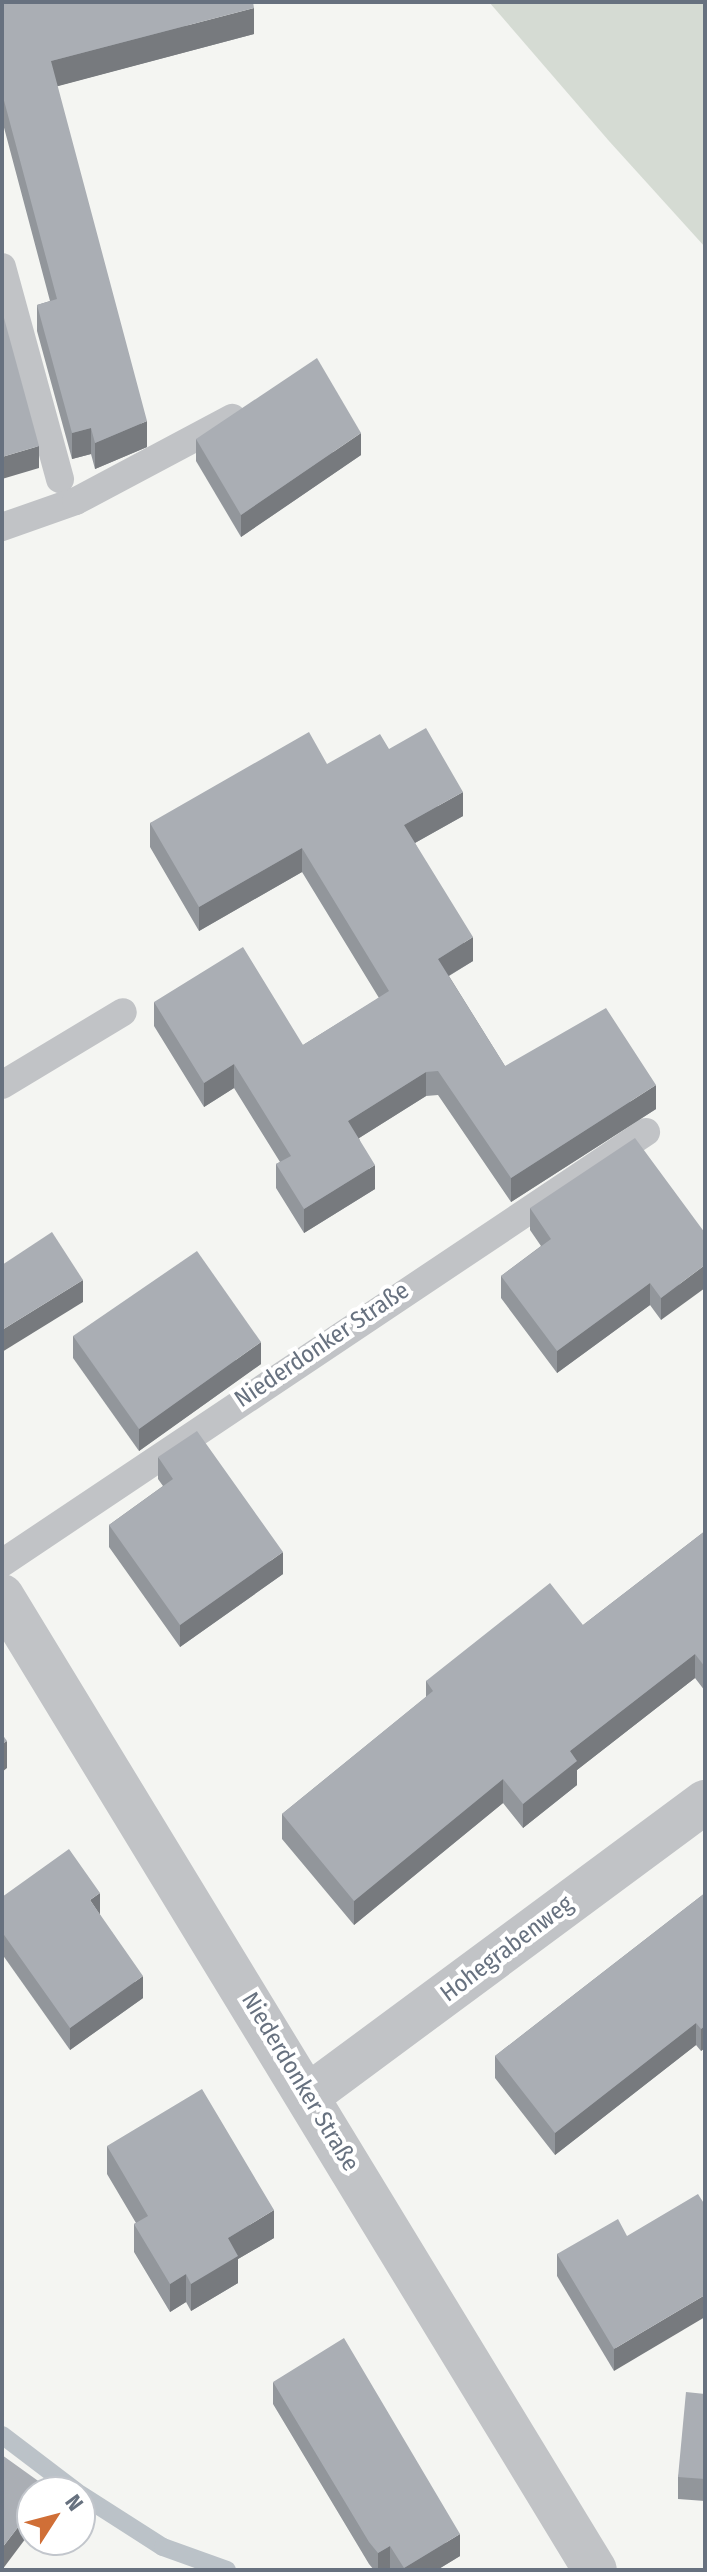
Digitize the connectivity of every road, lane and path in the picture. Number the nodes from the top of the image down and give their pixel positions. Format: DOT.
graph roads {
  1 [pos="2,267"];
  2 [pos="261,401"];
  3 [pos="60,479"];
  4 [pos="2,527"];
  5 [pos="123,1012"];
  6 [pos="2,1085"];
  7 [pos="646,1132"];
  8 [pos="2,1563"];
  9 [pos="2,1596"];
  10 [pos="705,1802"];
  11 [pos="309,2095"];
  12 [pos="595,2570"];
  1 -- 3 [label="lane"];
  2 -- 4 [label="lane"];
  5 -- 6 [label="lane"];
  7 -- 8 [label="lane, Niederdonker Straße"];
  9 -- 11 [label="street, Niederdonker Straße"];
  10 -- 11 [label="street, Hohegrabenweg"];
  11 -- 12 [label="street, Niederdonker Straße"];
}
